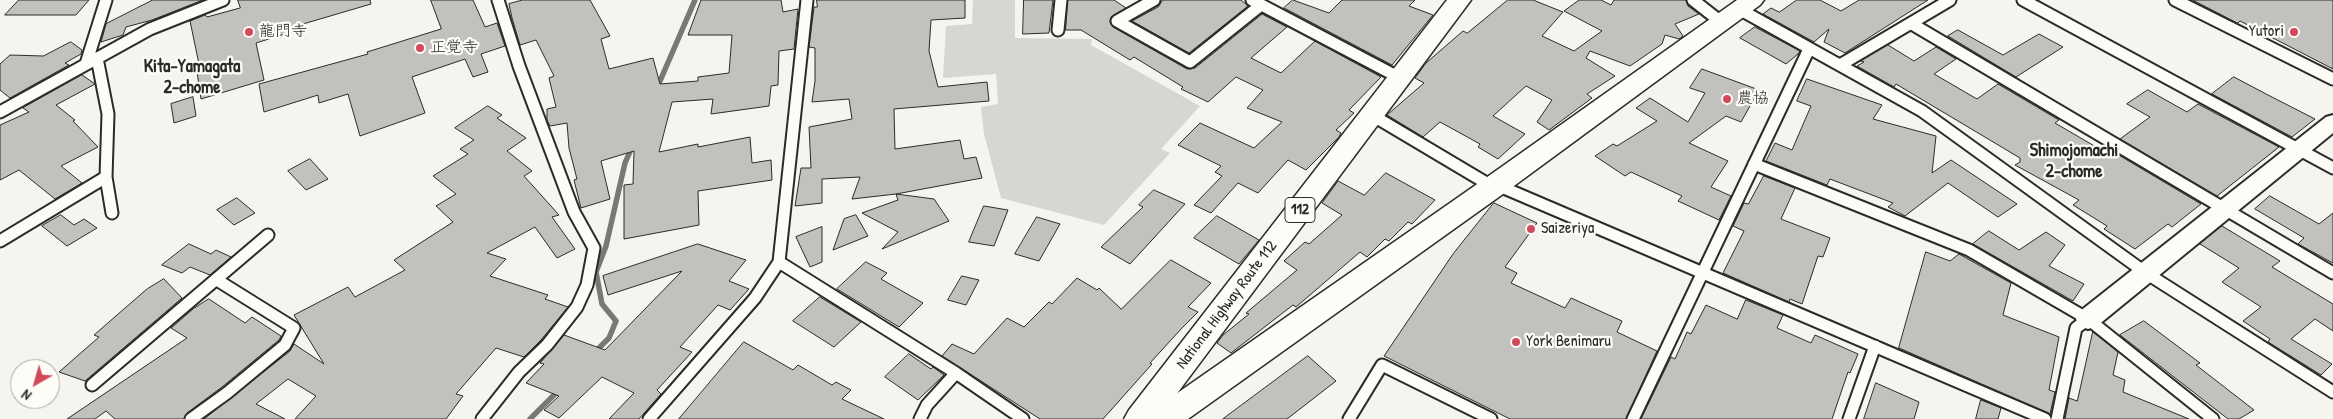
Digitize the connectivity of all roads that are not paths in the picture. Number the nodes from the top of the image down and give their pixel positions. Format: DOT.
graph roads {
  1 [pos="106,0"];
  2 [pos="223,0"];
  3 [pos="498,0"];
  4 [pos="807,0"];
  5 [pos="1061,0"];
  6 [pos="1154,0"];
  7 [pos="1459,0"];
  8 [pos="1693,0"];
  9 [pos="1950,0"];
  10 [pos="2023,0"];
  11 [pos="2175,0"];
  12 [pos="1257,3"];
  13 [pos="1737,10"];
  14 [pos="1912,24"];
  15 [pos="1058,30"];
  16 [pos="1809,49"];
  17 [pos="97,58"];
  18 [pos="86,64"];
  19 [pos="1840,65"];
  20 [pos="1400,78"];
  21 [pos="2333,79"];
  22 [pos="0,112"];
  23 [pos="1372,115"];
  24 [pos="2333,122"];
  25 [pos="2298,149"];
  26 [pos="1754,164"];
  27 [pos="2333,168"];
  28 [pos="106,177"];
  29 [pos="1495,186"];
  30 [pos="2224,209"];
  31 [pos="112,213"];
  32 [pos="268,235"];
  33 [pos="0,241"];
  34 [pos="779,262"];
  35 [pos="1702,272"];
  36 [pos="2146,273"];
  37 [pos="2333,273"];
  38 [pos="217,280"];
  39 [pos="2088,318"];
  40 [pos="1875,346"];
  41 [pos="956,373"];
  42 [pos="92,385"];
  43 [pos="2333,392"];
  44 [pos="191,419"];
  45 [pos="482,419"];
  46 [pos="649,419"];
  47 [pos="920,419"];
  48 [pos="1023,419"];
  49 [pos="1140,419"];
  50 [pos="1164,419"];
  51 [pos="1349,419"];
  52 [pos="1491,419"];
  53 [pos="1633,419"];
  54 [pos="1849,419"];
  55 [pos="2045,419"];
  56 [pos="2057,419"];
  57 [pos="2213,419"];
  1 -- 18 [label="lane"];
  2 -- 17 [label="lane"];
  3 -- 45 [label="lane"];
  4 -- 34 [label="lane"];
  5 -- 15 [label="lane"];
  6 -- 12 [label="lane"];
  7 -- 20 [label="main road, National Highway Route 112 / 112"];
  8 -- 13 [label="lane"];
  9 -- 14 [label="lane"];
  10 -- 25 [label="lane"];
  11 -- 21 [label="lane"];
  12 -- 20 [label="lane"];
  13 -- 16 [label="lane"];
  13 -- 29 [label="main road"];
  14 -- 19 [label="lane"];
  14 -- 30 [label="lane"];
  16 -- 19 [label="lane"];
  16 -- 26 [label="lane"];
  17 -- 18 [label="lane"];
  17 -- 28 [label="lane"];
  18 -- 22 [label="lane"];
  19 -- 36 [label="lane"];
  20 -- 23 [label="main road, National Highway Route 112 / 112"];
  23 -- 29 [label="lane"];
  23 -- 49 [label="main road, National Highway Route 112 / 112"];
  24 -- 25 [label="street"];
  25 -- 27 [label="lane"];
  25 -- 30 [label="street"];
  26 -- 35 [label="lane"];
  26 -- 39 [label="lane"];
  28 -- 31 [label="lane"];
  28 -- 33 [label="lane"];
  29 -- 35 [label="lane"];
  29 -- 50 [label="main road"];
  30 -- 36 [label="street"];
  30 -- 37 [label="lane"];
  32 -- 38 [label="lane"];
  34 -- 41 [label="lane"];
  34 -- 46 [label="lane"];
  35 -- 40 [label="lane"];
  35 -- 53 [label="lane"];
  36 -- 39 [label="street"];
  36 -- 43 [label="lane"];
  38 -- 42 [label="lane"];
  38 -- 44 [label="lane"];
  39 -- 56 [label="lane"];
  39 -- 57 [label="lane"];
  40 -- 54 [label="lane"];
  40 -- 55 [label="lane"];
  41 -- 47 [label="lane"];
  41 -- 48 [label="lane"];
  51 -- 52 [label="lane"];
}
